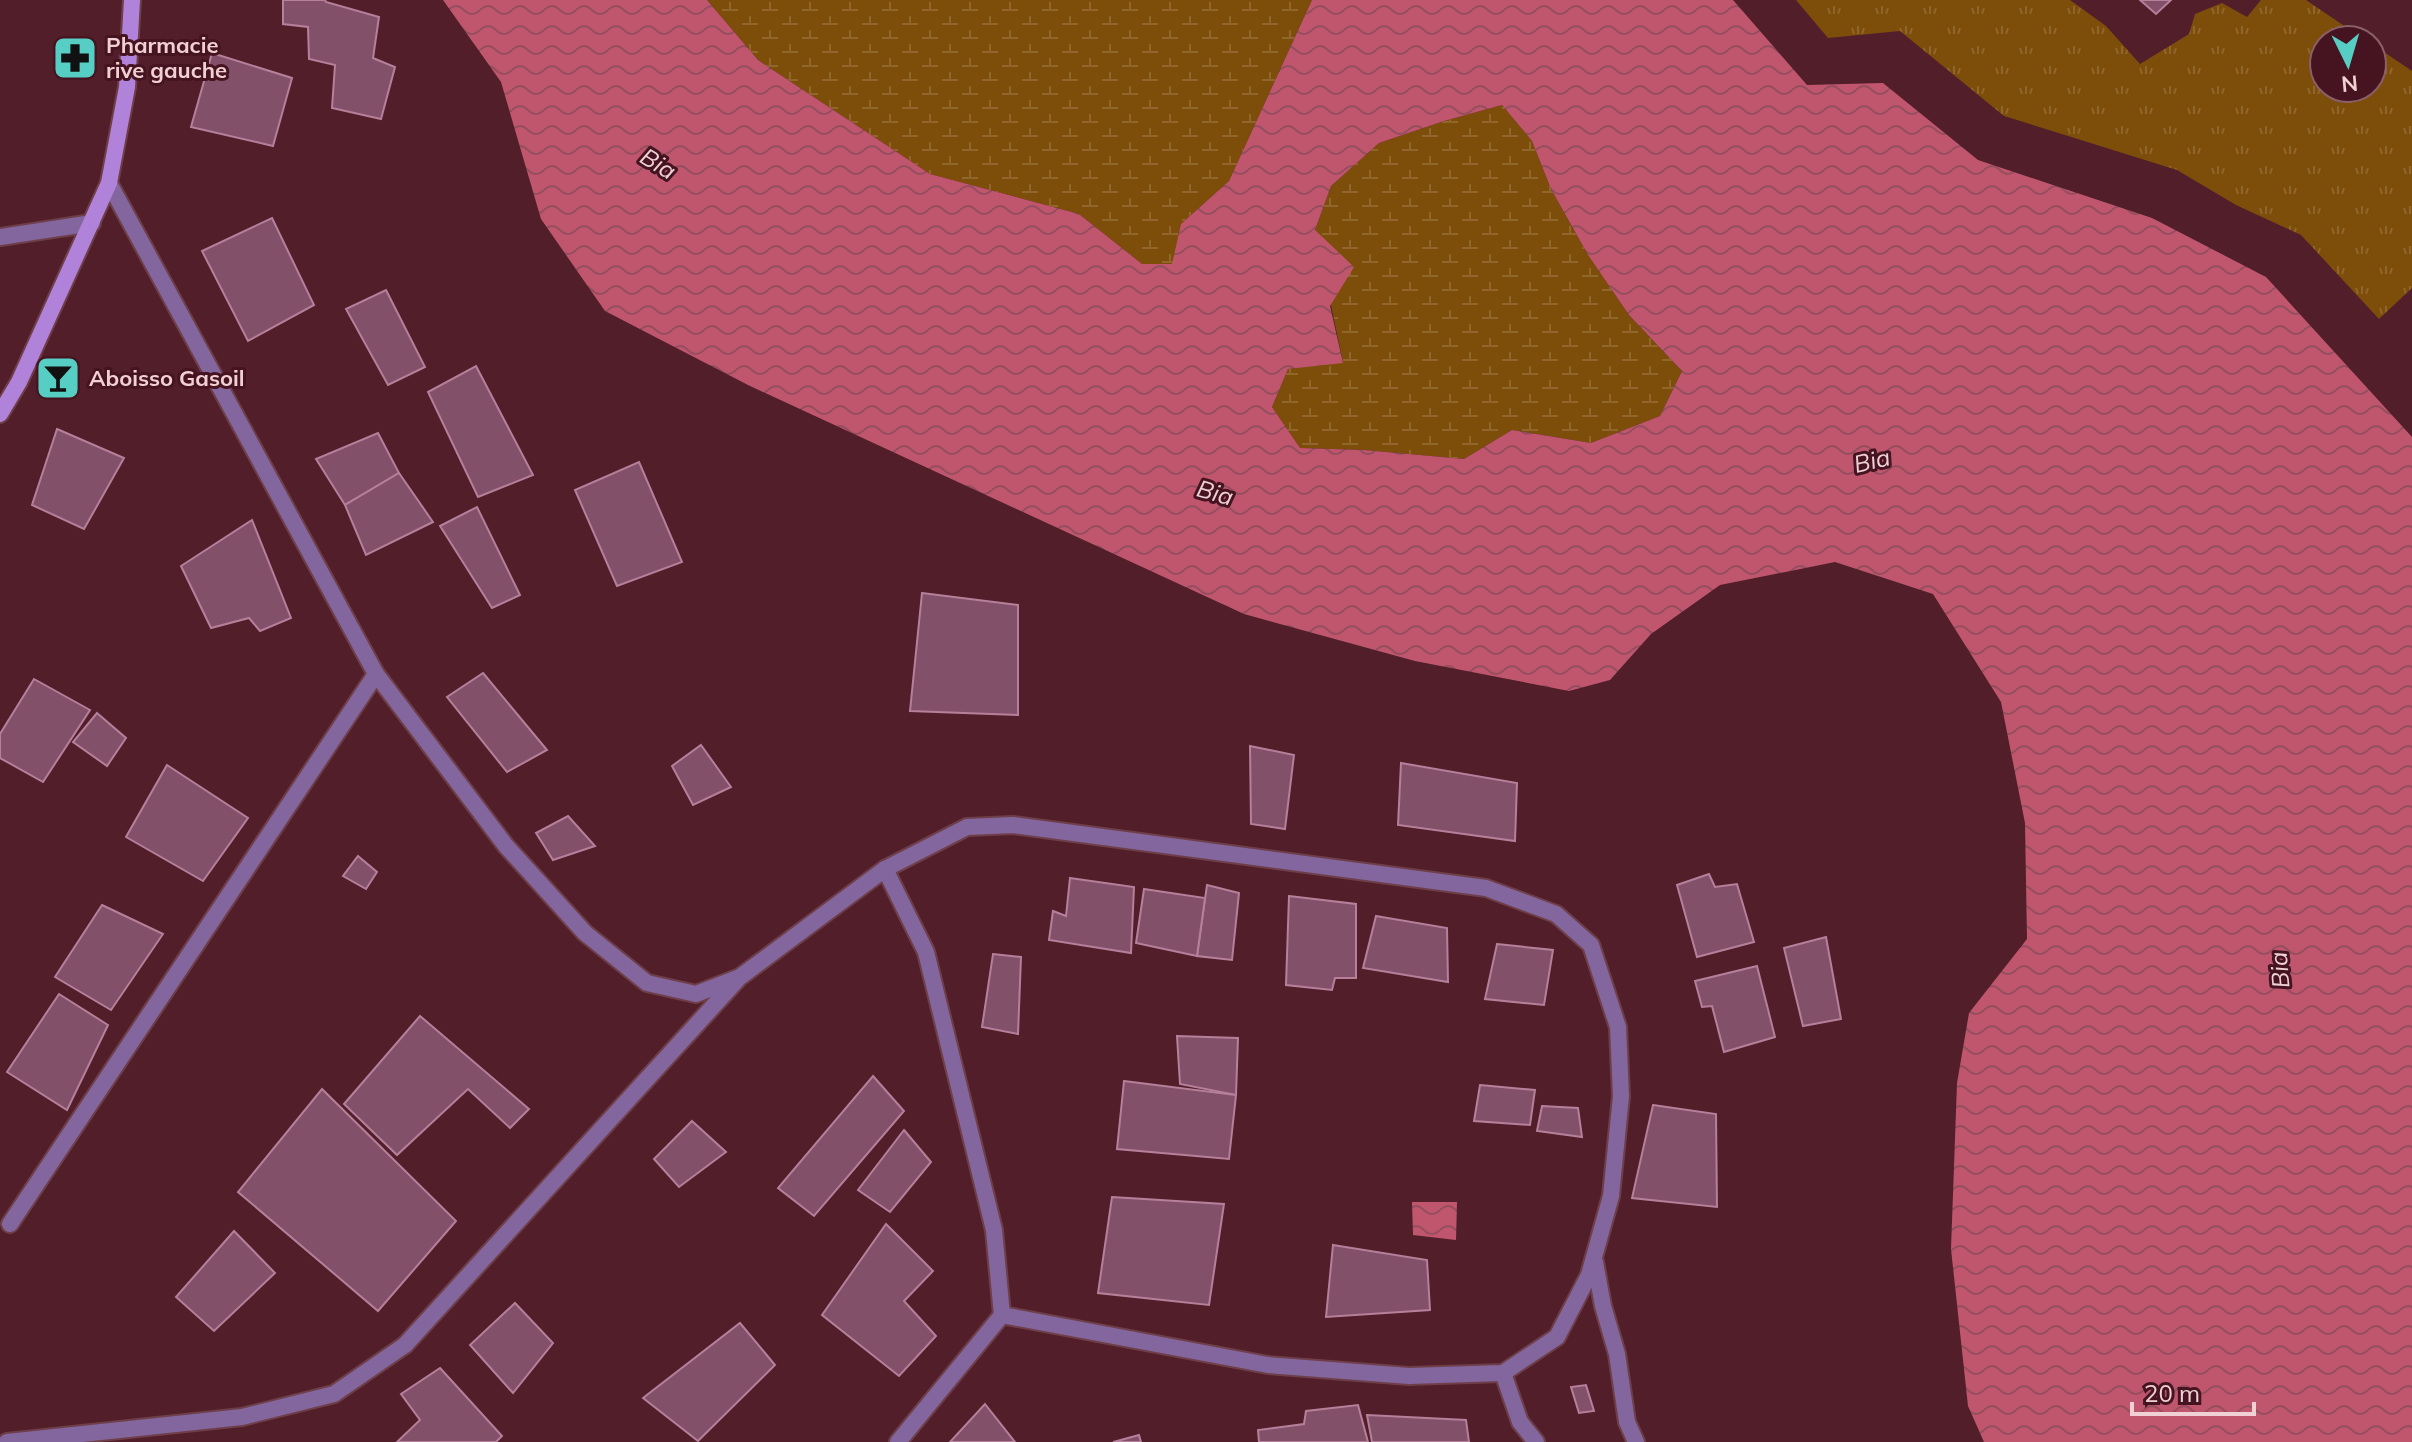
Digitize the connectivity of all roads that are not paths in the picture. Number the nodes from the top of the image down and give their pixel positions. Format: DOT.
graph roads {
  1 [pos="132,0"];
  2 [pos="109,183"];
  3 [pos="92,223"];
  4 [pos="0,237"];
  5 [pos="0,414"];
  6 [pos="376,674"];
  7 [pos="885,869"];
  8 [pos="740,977"];
  9 [pos="10,1224"];
  10 [pos="1595,1257"];
  11 [pos="1002,1315"];
  12 [pos="1503,1373"];
  13 [pos="7,1442"];
  14 [pos="898,1442"];
  15 [pos="1536,1442"];
  16 [pos="1636,1442"];
  1 -- 2 [label="street"];
  2 -- 3 [label="street"];
  2 -- 6 [label="street"];
  3 -- 4 [label="street"];
  3 -- 5 [label="street"];
  6 -- 8 [label="street"];
  6 -- 9 [label="street"];
  7 -- 8 [label="street"];
  7 -- 10 [label="street"];
  7 -- 11 [label="street"];
  8 -- 13 [label="street"];
  10 -- 12 [label="street"];
  10 -- 16 [label="street"];
  11 -- 12 [label="street"];
  11 -- 14 [label="street"];
  12 -- 15 [label="street"];
}
